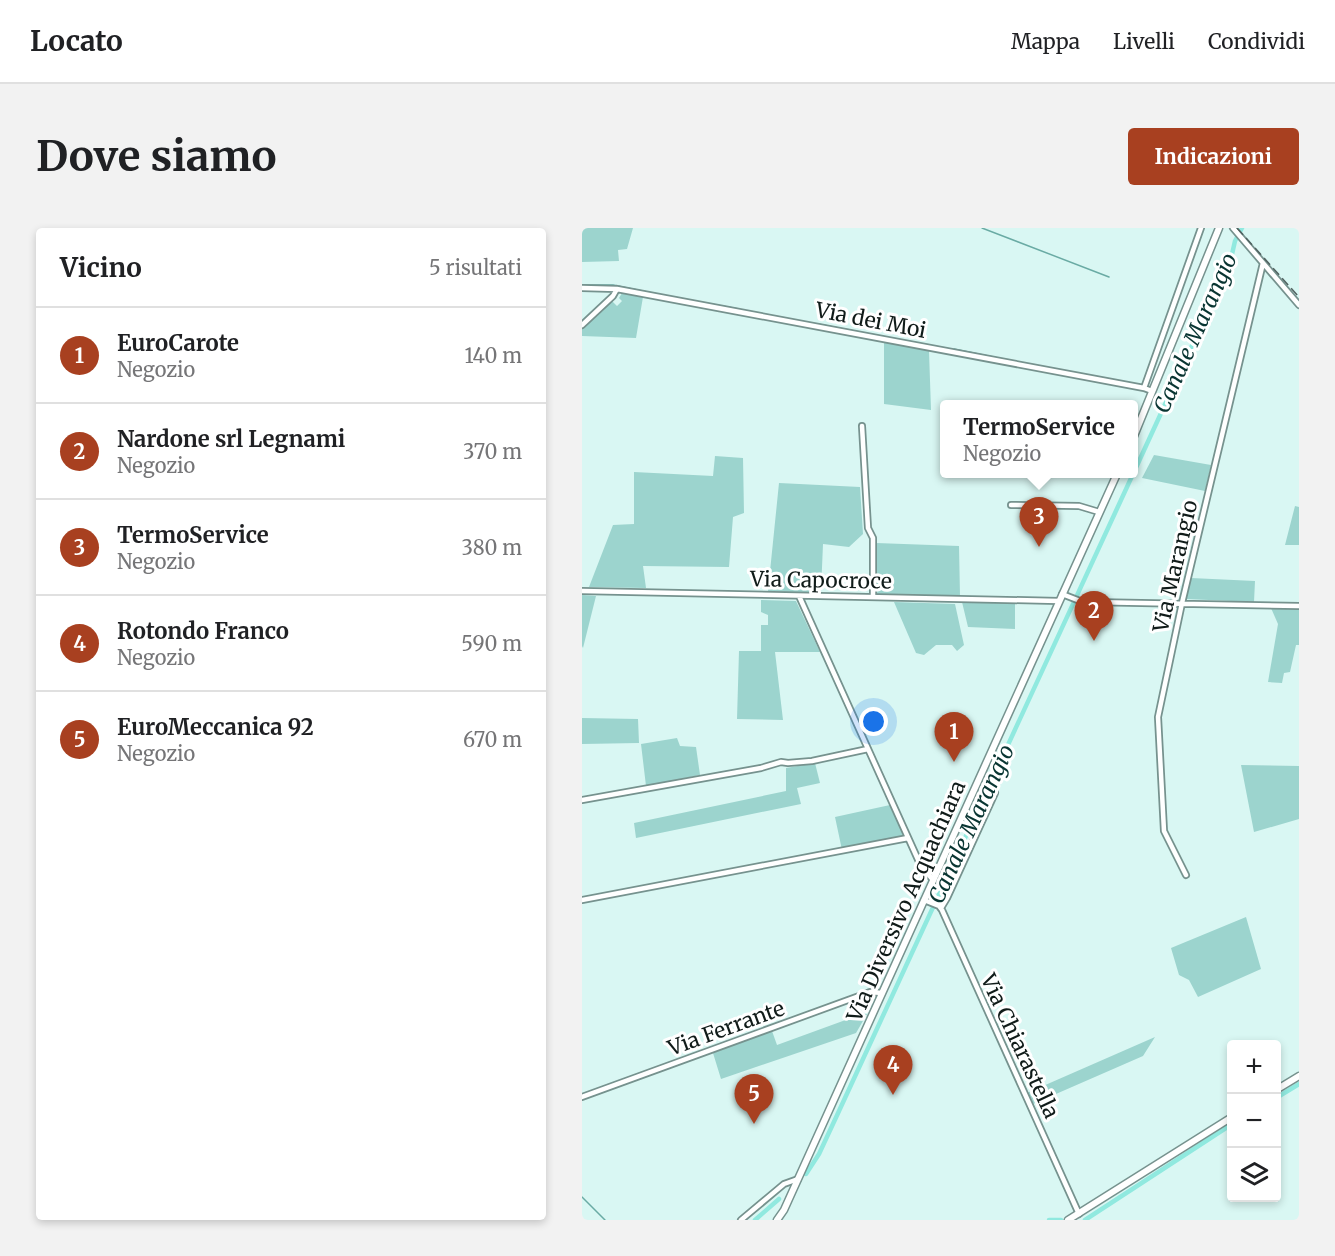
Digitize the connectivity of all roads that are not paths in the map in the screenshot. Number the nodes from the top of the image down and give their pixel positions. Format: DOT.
graph roads {
  1 [pos="1201,228"];
  2 [pos="1219,228"];
  3 [pos="1233,228"];
  4 [pos="1263,264"];
  5 [pos="582,288"];
  6 [pos="617,289"];
  7 [pos="1299,305"];
  8 [pos="582,325"];
  9 [pos="1144,388"];
  10 [pos="1152,391"];
  11 [pos="862,426"];
  12 [pos="1138,426"];
  13 [pos="1115,478"];
  14 [pos="1011,505"];
  15 [pos="1099,512"];
  16 [pos="582,591"];
  17 [pos="1065,595"];
  18 [pos="799,596"];
  19 [pos="873,597"];
  20 [pos="1059,601"];
  21 [pos="1182,603"];
  22 [pos="1299,606"];
  23 [pos="868,748"];
  24 [pos="995,793"];
  25 [pos="582,800"];
  26 [pos="908,838"];
  27 [pos="1186,875"];
  28 [pos="933,880"];
  29 [pos="582,900"];
  30 [pos="927,901"];
  31 [pos="940,907"];
  32 [pos="882,993"];
  33 [pos="1299,1076"];
  34 [pos="1281,1087"];
  35 [pos="582,1097"];
  36 [pos="1227,1120"];
  37 [pos="798,1179"];
  38 [pos="784,1210"];
  39 [pos="1078,1214"];
  40 [pos="741,1220"];
  41 [pos="777,1220"];
  42 [pos="783,1220"];
  43 [pos="1069,1220"];
  1 -- 9 [label="street"];
  2 -- 10 [label="main road"];
  3 -- 4 [label="street"];
  4 -- 7 [label="street"];
  4 -- 21 [label="street, Via Marangio"];
  5 -- 6 [label="street, Via dei Moi"];
  6 -- 8 [label="street"];
  6 -- 9 [label="street, Via dei Moi"];
  9 -- 10 [label="street, Via dei Moi"];
  10 -- 12 [label="main road"];
  11 -- 19 [label="street"];
  13 -- 15 [label="main road, Via Diversivo Acquachiara"];
  14 -- 15 [label="street"];
  15 -- 17 [label="main road, Via Diversivo Acquachiara"];
  16 -- 18 [label="street, Via Capocroce"];
  17 -- 20 [label="main road, Via Diversivo Acquachiara"];
  17 -- 21 [label="street"];
  18 -- 19 [label="street, Via Capocroce"];
  18 -- 23 [label="street"];
  19 -- 20 [label="street, Via Capocroce"];
  20 -- 28 [label="main road, Via Diversivo Acquachiara"];
  21 -- 22 [label="street"];
  21 -- 27 [label="street, Via Marangio"];
  23 -- 25 [label="street"];
  23 -- 26 [label="street"];
  24 -- 31 [label="street"];
  26 -- 28 [label="street"];
  26 -- 29 [label="street"];
  28 -- 30 [label="main road, Via Diversivo Acquachiara"];
  30 -- 31 [label="street"];
  30 -- 32 [label="main road, Via Diversivo Acquachiara"];
  31 -- 39 [label="street, Via Chiarastella"];
  32 -- 35 [label="street, Via Ferrante"];
  32 -- 37 [label="main road, Via Diversivo Acquachiara"];
  33 -- 34 [label="main road"];
  36 -- 39 [label="main road"];
  37 -- 38 [label="main road, Via Diversivo Acquachiara"];
  37 -- 40 [label="street"];
  38 -- 41 [label="main road"];
  38 -- 42 [label="main road"];
  39 -- 43 [label="main road"];
}
